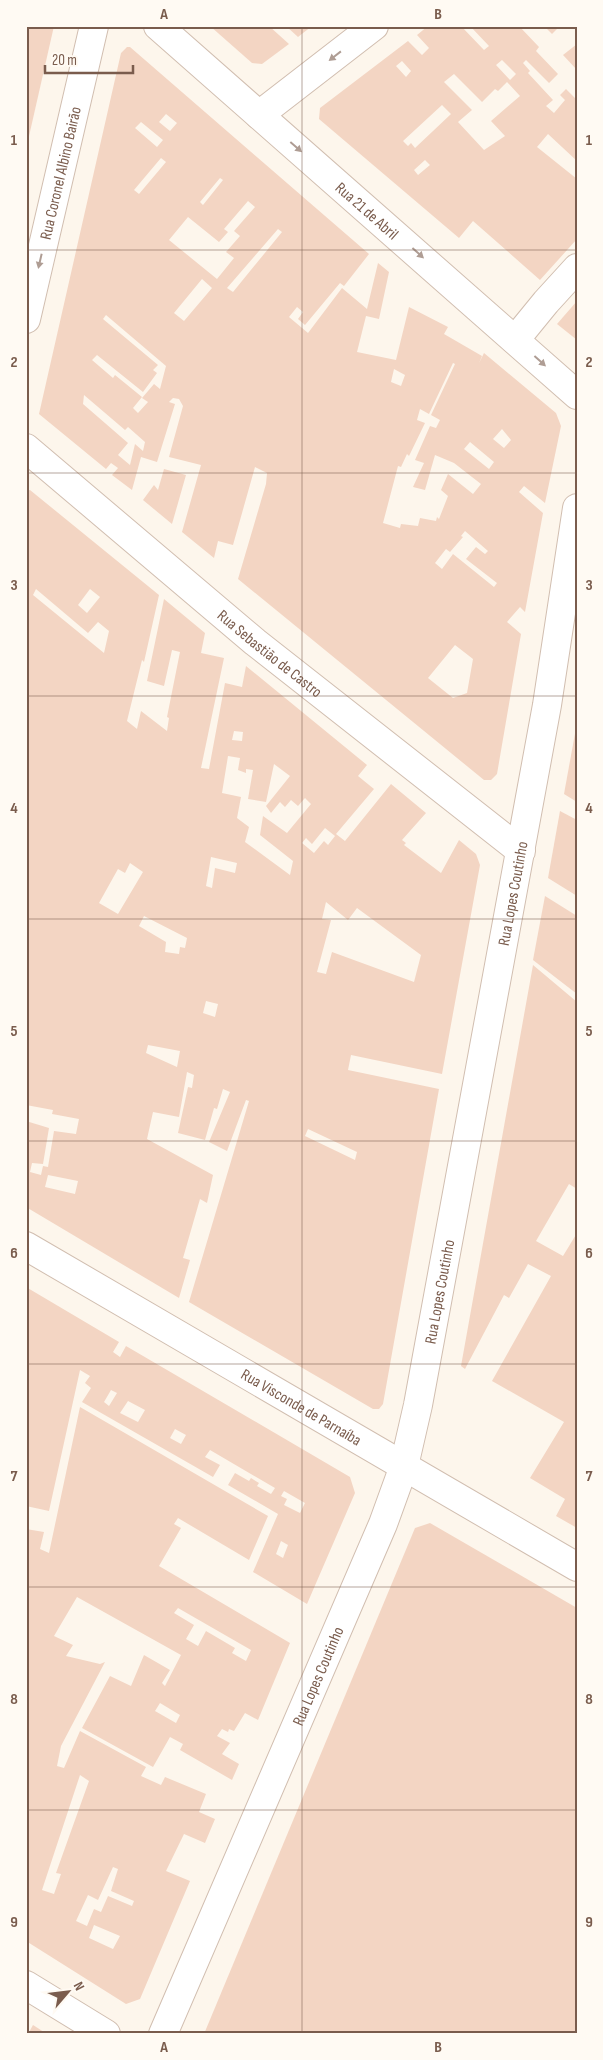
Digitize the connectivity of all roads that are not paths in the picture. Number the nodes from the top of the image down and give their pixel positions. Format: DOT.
graph roads {
  1 [pos="94,26"];
  2 [pos="158,26"];
  3 [pos="374,26"];
  4 [pos="259,115"];
  5 [pos="577,268"];
  6 [pos="26,319"];
  7 [pos="515,340"];
  8 [pos="577,395"];
  9 [pos="26,448"];
  10 [pos="577,508"];
  11 [pos="521,851"];
  12 [pos="26,1246"];
  13 [pos="404,1466"];
  14 [pos="577,1567"];
  15 [pos="26,1984"];
  16 [pos="106,2034"];
  17 [pos="163,2034"];
  1 -- 6 [label="street, Rua Coronel Albino Bairão, one-way"];
  2 -- 4 [label="street, Rua 21 de Abril"];
  3 -- 4 [label="street, one-way"];
  4 -- 7 [label="street, Rua 21 de Abril, one-way"];
  5 -- 7 [label="street"];
  7 -- 8 [label="street, Rua 21 de Abril, one-way"];
  9 -- 11 [label="street, Rua Sebastião de Castro"];
  10 -- 11 [label="street, Rua Lopes Coutinho"];
  11 -- 13 [label="street, Rua Lopes Coutinho"];
  12 -- 13 [label="street, Rua Visconde de Parnaíba"];
  13 -- 14 [label="street, Rua Visconde de Parnaíba"];
  13 -- 17 [label="street, Rua Lopes Coutinho"];
  15 -- 16 [label="street"];
}
